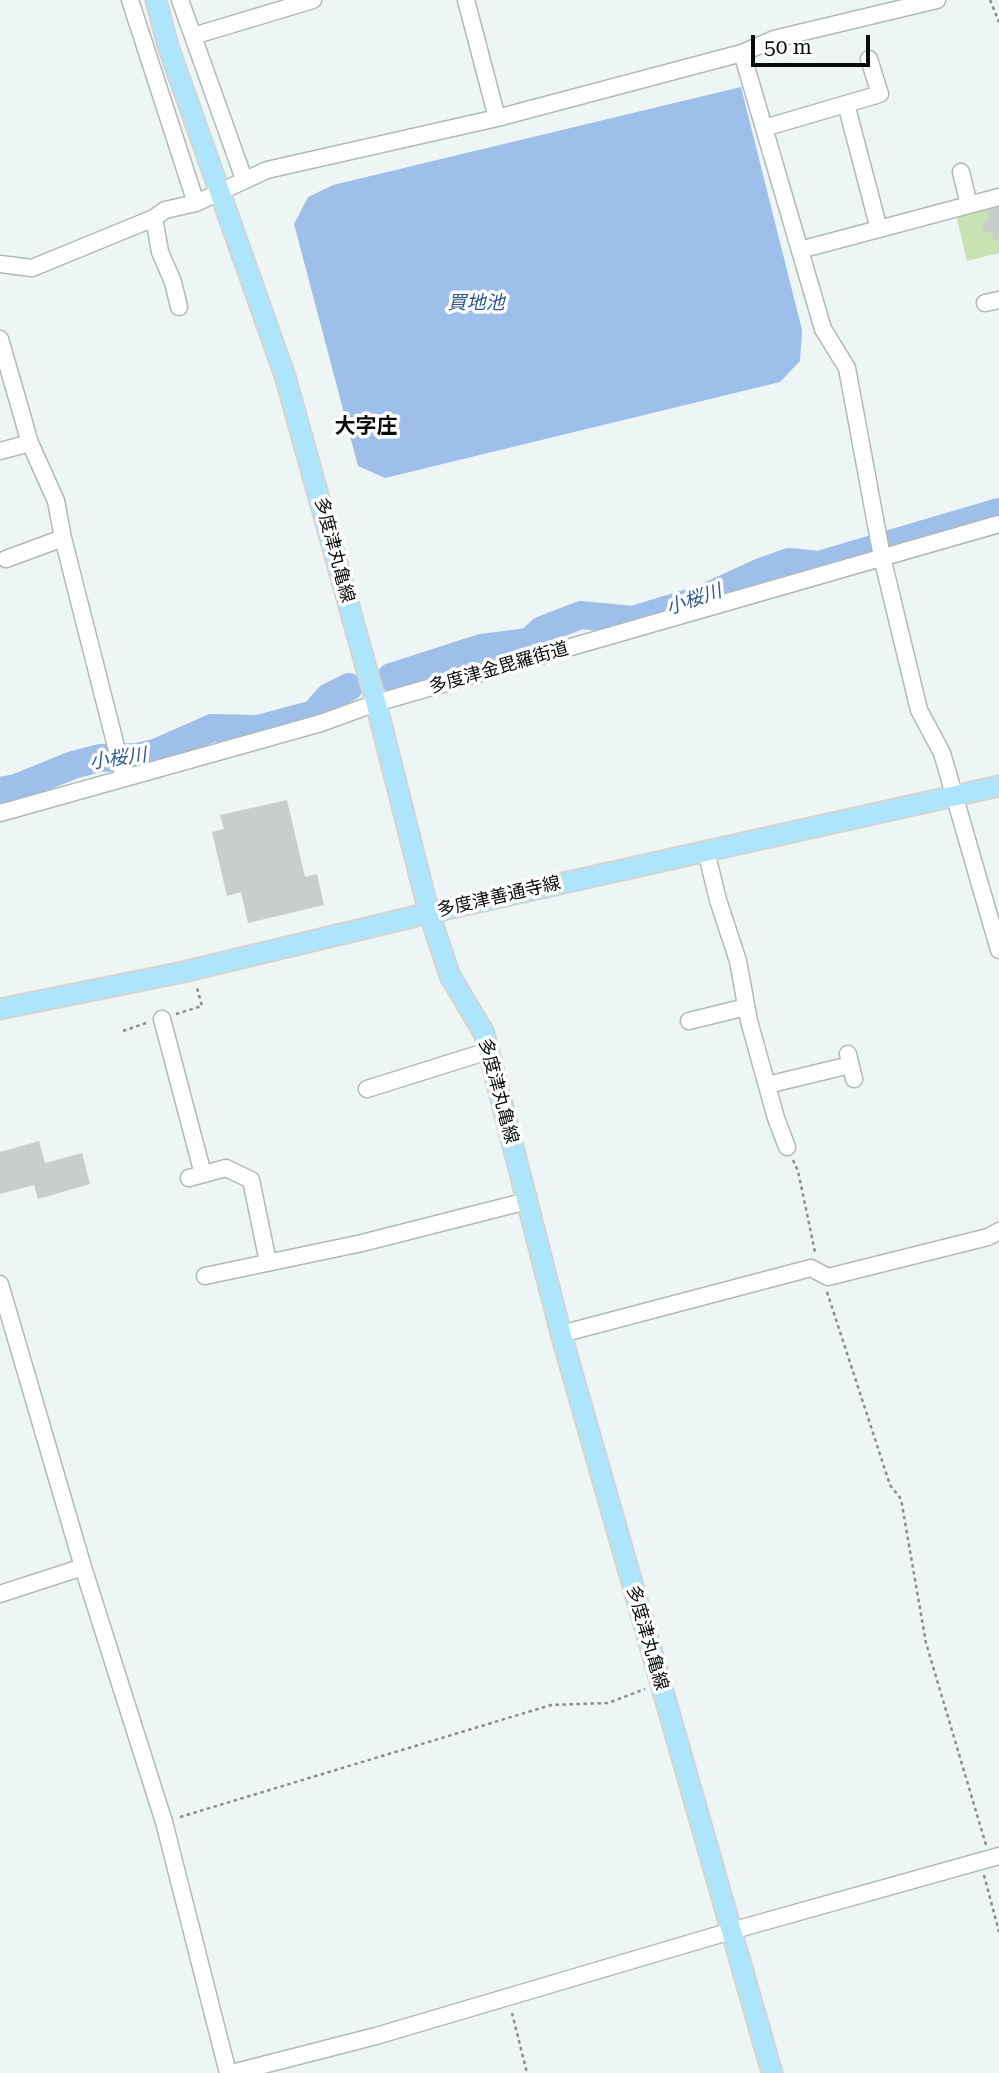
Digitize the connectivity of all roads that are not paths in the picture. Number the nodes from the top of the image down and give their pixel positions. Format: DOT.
graph roads {
  1 [pos="130,0"];
  2 [pos="156,0"];
  3 [pos="180,0"];
  4 [pos="313,0"];
  5 [pos="466,0"];
  6 [pos="937,0"];
  7 [pos="193,36"];
  8 [pos="742,53"];
  9 [pos="869,59"];
  10 [pos="846,104"];
  11 [pos="497,118"];
  12 [pos="764,128"];
  13 [pos="961,172"];
  14 [pos="244,179"];
  15 [pos="219,190"];
  16 [pos="999,197"];
  17 [pos="196,203"];
  18 [pos="968,205"];
  19 [pos="154,218"];
  20 [pos="879,229"];
  21 [pos="800,250"];
  22 [pos="0,264"];
  23 [pos="179,307"];
  24 [pos="0,339"];
  25 [pos="30,443"];
  26 [pos="0,451"];
  27 [pos="999,524"];
  28 [pos="63,538"];
  29 [pos="882,557"];
  30 [pos="6,559"];
  31 [pos="376,704"];
  32 [pos="123,772"];
  33 [pos="999,786"];
  34 [pos="954,796"];
  35 [pos="0,813"];
  36 [pos="706,851"];
  37 [pos="429,913"];
  38 [pos="999,950"];
  39 [pos="746,1007"];
  40 [pos="0,1009"];
  41 [pos="162,1019"];
  42 [pos="689,1021"];
  43 [pos="488,1051"];
  44 [pos="851,1066"];
  45 [pos="767,1084"];
  46 [pos="367,1089"];
  47 [pos="787,1147"];
  48 [pos="527,1200"];
  49 [pos="999,1231"];
  50 [pos="268,1262"];
  51 [pos="205,1276"];
  52 [pos="0,1284"];
  53 [pos="561,1334"];
  54 [pos="83,1567"];
  55 [pos="0,1594"];
  56 [pos="990,1858"];
  57 [pos="731,1931"];
  58 [pos="230,2073"];
  59 [pos="772,2073"];
  1 -- 17 [label="street"];
  2 -- 15 [label="main road, 多度津丸亀線"];
  3 -- 7 [label="street"];
  4 -- 7 [label="street"];
  5 -- 11 [label="street"];
  6 -- 8 [label="street"];
  7 -- 14 [label="street"];
  8 -- 11 [label="street"];
  8 -- 12 [label="street"];
  9 -- 10 [label="street"];
  10 -- 12 [label="street"];
  10 -- 20 [label="street"];
  11 -- 14 [label="street"];
  12 -- 21 [label="street"];
  13 -- 18 [label="street"];
  14 -- 15 [label="street"];
  15 -- 17 [label="street"];
  15 -- 31 [label="main road, 多度津丸亀線"];
  16 -- 18 [label="street"];
  17 -- 19 [label="street"];
  18 -- 20 [label="street"];
  19 -- 22 [label="street"];
  19 -- 23 [label="street"];
  20 -- 21 [label="street"];
  21 -- 29 [label="street"];
  24 -- 25 [label="street"];
  25 -- 26 [label="street"];
  25 -- 28 [label="street"];
  27 -- 29 [label="street, 多度津金毘羅街道"];
  28 -- 30 [label="street"];
  28 -- 32 [label="street"];
  29 -- 31 [label="street, 多度津金毘羅街道"];
  29 -- 34 [label="street"];
  31 -- 32 [label="street, 多度津金毘羅街道"];
  31 -- 37 [label="main road, 多度津丸亀線"];
  32 -- 35 [label="street, 多度津金毘羅街道"];
  33 -- 34 [label="main road, 多度津善通寺線"];
  34 -- 36 [label="main road, 多度津善通寺線"];
  34 -- 38 [label="street"];
  36 -- 37 [label="main road, 多度津善通寺線"];
  36 -- 39 [label="street"];
  37 -- 40 [label="main road, 多度津善通寺線"];
  37 -- 43 [label="main road, 多度津丸亀線"];
  39 -- 42 [label="street"];
  39 -- 45 [label="street"];
  41 -- 50 [label="street"];
  43 -- 46 [label="street"];
  43 -- 48 [label="main road, 多度津丸亀線"];
  44 -- 45 [label="street"];
  45 -- 47 [label="street"];
  48 -- 50 [label="street"];
  48 -- 53 [label="main road, 多度津丸亀線"];
  49 -- 53 [label="street"];
  50 -- 51 [label="street"];
  52 -- 54 [label="street"];
  53 -- 57 [label="main road, 多度津丸亀線"];
  54 -- 55 [label="street"];
  54 -- 58 [label="street"];
  56 -- 57 [label="street"];
  57 -- 58 [label="street"];
  57 -- 59 [label="main road, 多度津丸亀線"];
}
